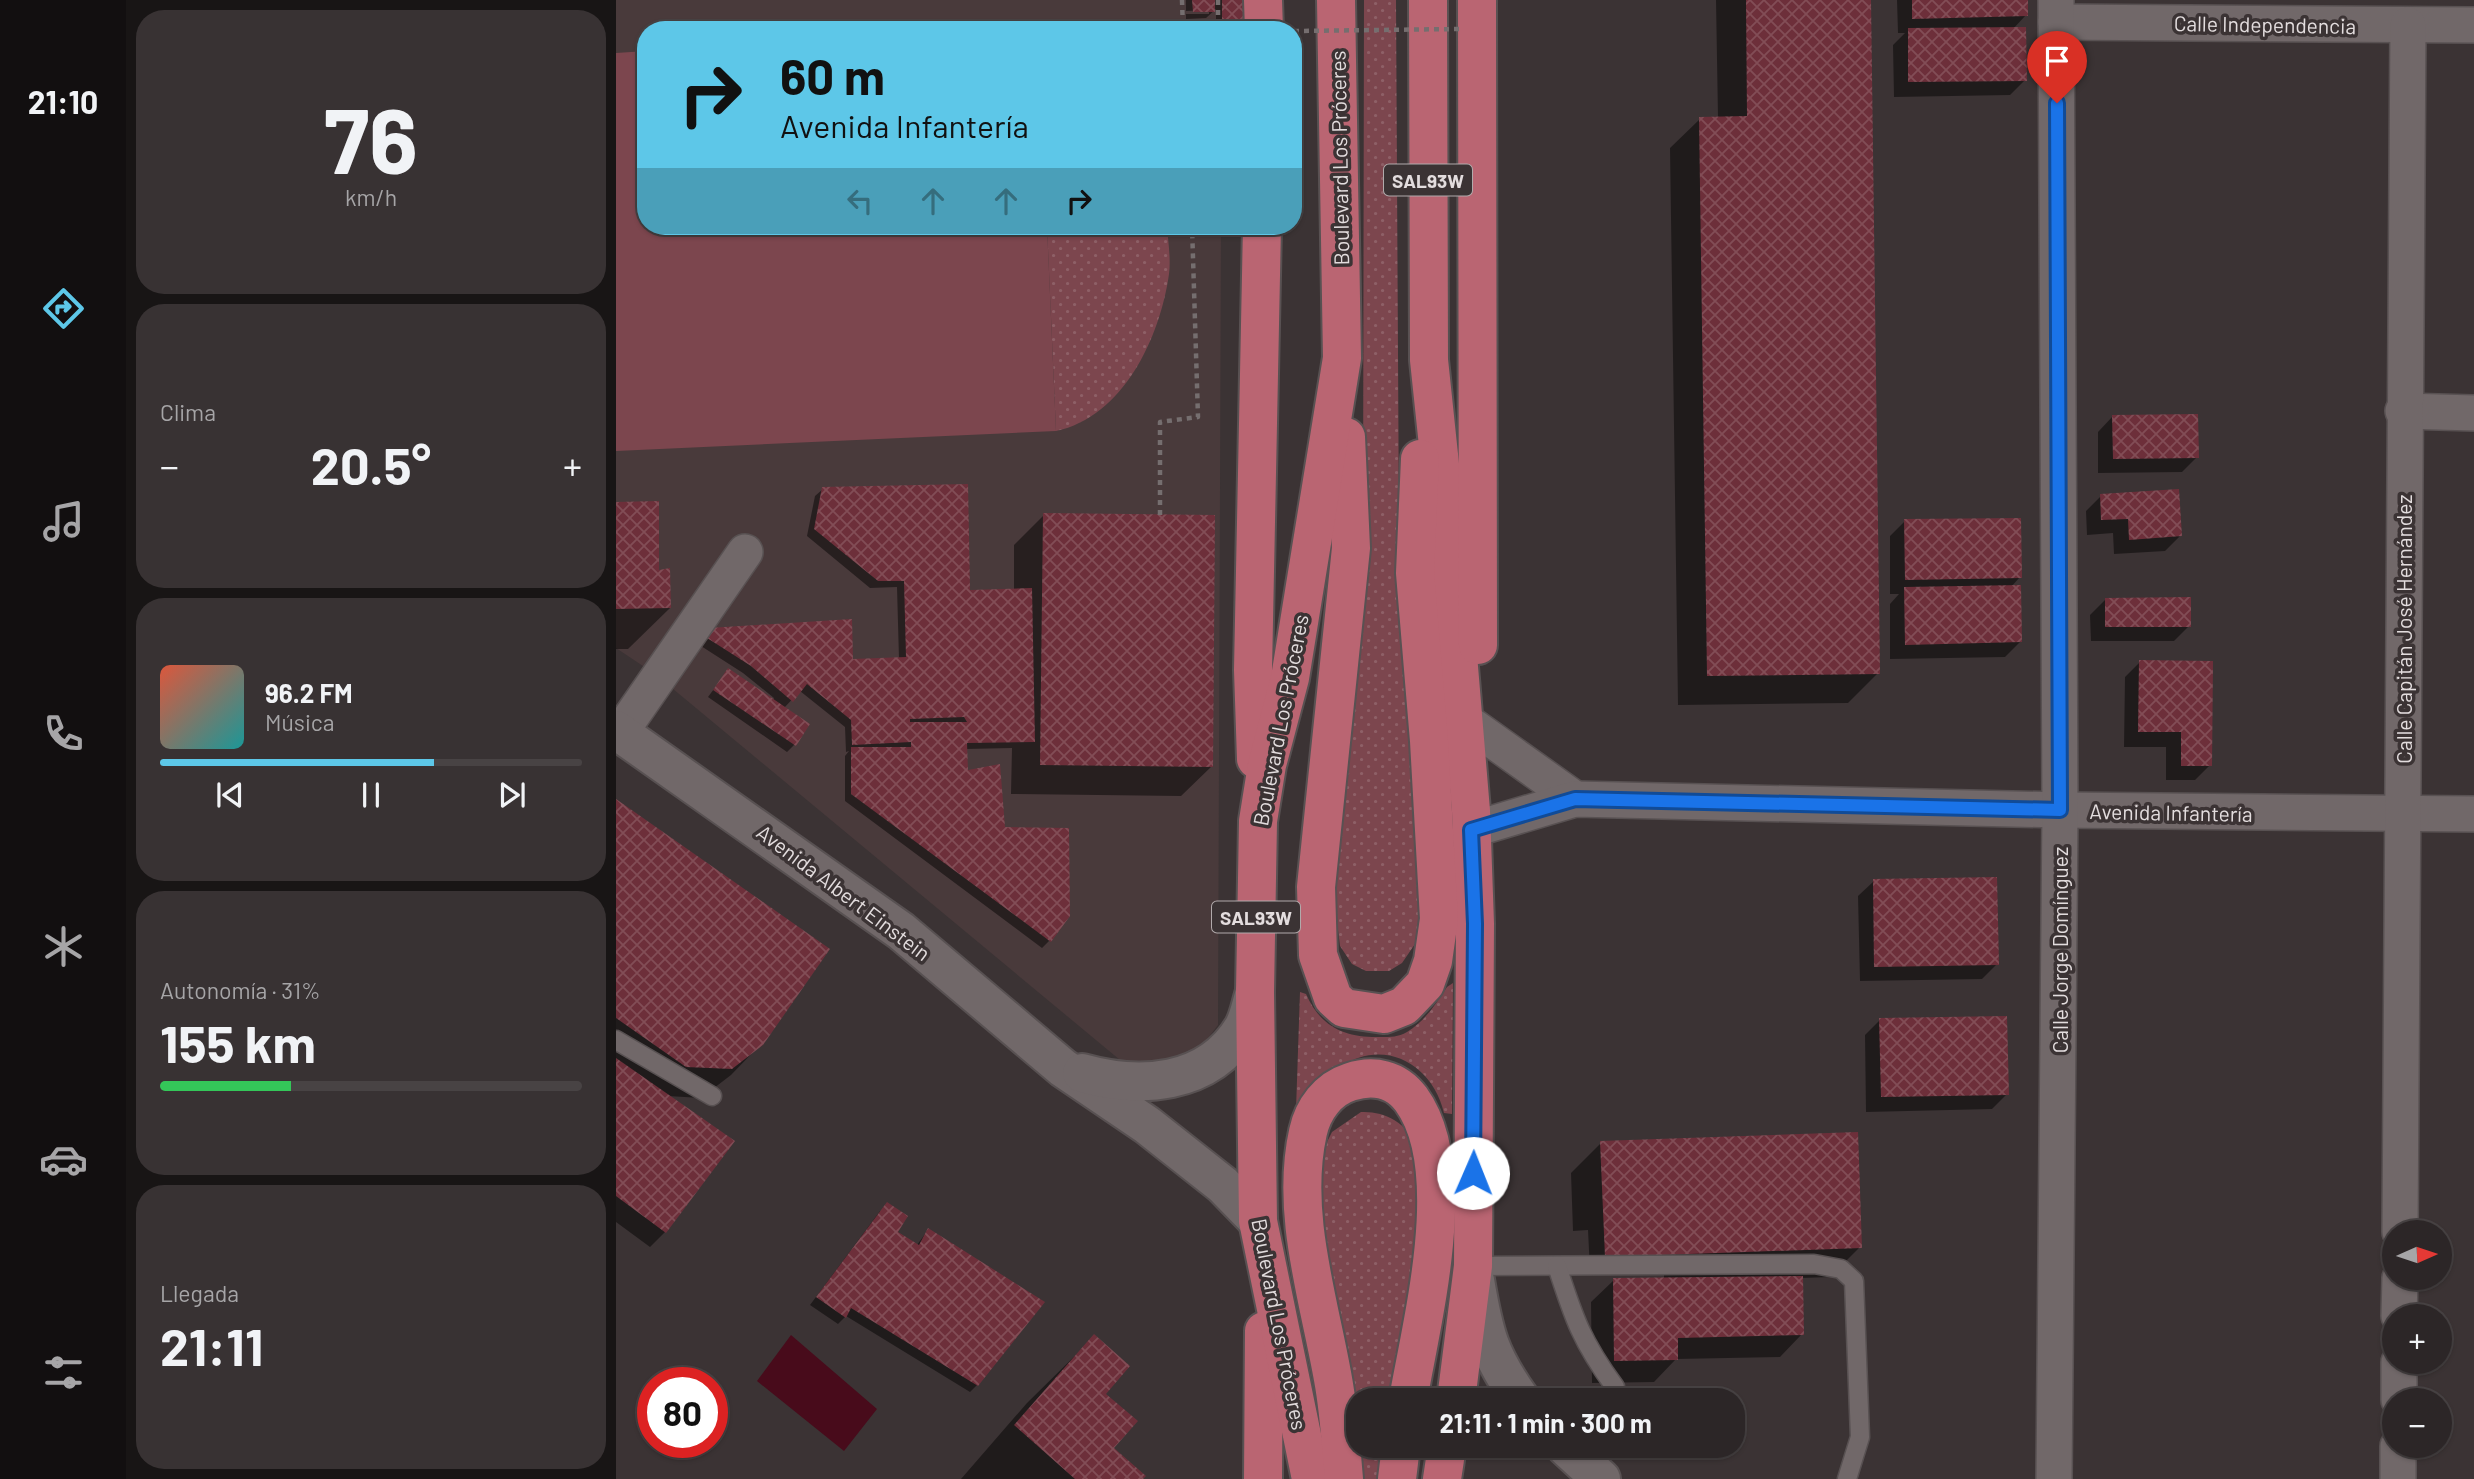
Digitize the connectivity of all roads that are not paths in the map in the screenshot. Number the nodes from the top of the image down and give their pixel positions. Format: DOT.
graph roads {
  1 [pos="1263,0"];
  2 [pos="1336,0"];
  3 [pos="1428,0"];
  4 [pos="2056,11"];
  5 [pos="1469,14"];
  6 [pos="1274,21"];
  7 [pos="2474,25"];
  8 [pos="2408,26"];
  9 [pos="1262,235"];
  10 [pos="1342,358"];
  11 [pos="1429,360"];
  12 [pos="2403,411"];
  13 [pos="2474,413"];
  14 [pos="745,552"];
  15 [pos="1474,727"];
  16 [pos="618,731"];
  17 [pos="1575,799"];
  18 [pos="2060,810"];
  19 [pos="2474,814"];
  20 [pos="2403,815"];
  21 [pos="1471,820"];
  22 [pos="1258,821"];
  23 [pos="1255,992"];
  24 [pos="616,1040"];
  25 [pos="1063,1068"];
  26 [pos="712,1096"];
  27 [pos="1258,1220"];
  28 [pos="2400,1220"];
  29 [pos="1473,1266"];
  30 [pos="1558,1266"];
  31 [pos="1615,1387"];
  32 [pos="1410,1388"];
  33 [pos="1458,1388"];
  34 [pos="1512,1388"];
  35 [pos="1400,1458"];
  36 [pos="1445,1458"];
  37 [pos="1579,1458"];
  38 [pos="2398,1458"];
  39 [pos="1264,1479"];
  40 [pos="1311,1479"];
  41 [pos="1344,1479"];
  42 [pos="1397,1479"];
  43 [pos="1442,1479"];
  44 [pos="1601,1479"];
  45 [pos="1847,1479"];
  46 [pos="2054,1479"];
  47 [pos="2398,1479"];
  1 -- 6 [label="highway"];
  2 -- 10 [label="highway, Boulevard Los Próceres / SAL93W"];
  3 -- 11 [label="highway, SAL93W"];
  4 -- 8 [label="street, Calle Independencia"];
  4 -- 18 [label="street, Calle Jorge Domínguez"];
  5 -- 15 [label="highway"];
  7 -- 8 [label="street, Calle Independencia"];
  8 -- 12 [label="street, Calle Capitán José Hernández"];
  9 -- 22 [label="highway"];
  10 -- 11 [label="highway"];
  10 -- 22 [label="highway, Boulevard Los Próceres / SAL93W"];
  11 -- 21 [label="highway, SAL93W"];
  12 -- 13 [label="street"];
  12 -- 20 [label="street, Calle Capitán José Hernández"];
  14 -- 16 [label="street"];
  15 -- 17 [label="street"];
  15 -- 21 [label="highway"];
  16 -- 25 [label="street, Avenida Albert Einstein"];
  17 -- 18 [label="street, Avenida Infantería"];
  17 -- 21 [label="street, Avenida Infantería"];
  18 -- 20 [label="street, Avenida Infantería"];
  18 -- 46 [label="street, Calle Jorge Domínguez"];
  19 -- 20 [label="street, Avenida Infantería"];
  20 -- 28 [label="street, Calle Capitán José Hernández"];
  21 -- 29 [label="highway, SAL93W"];
  22 -- 23 [label="highway, Boulevard Los Próceres / SAL93W"];
  23 -- 25 [label="street, Avenida Albert Einstein"];
  23 -- 27 [label="highway, Boulevard Los Próceres / SAL93W"];
  24 -- 26 [label="lane"];
  25 -- 27 [label="street, Avenida Albert Einstein"];
  27 -- 39 [label="highway"];
  27 -- 40 [label="highway, Boulevard Los Próceres / SAL93W"];
  29 -- 30 [label="lane"];
  29 -- 33 [label="highway, SAL93W"];
  29 -- 34 [label="street"];
  30 -- 31 [label="lane"];
  30 -- 45 [label="lane"];
  32 -- 41 [label="highway"];
  35 -- 42 [label="highway"];
  36 -- 43 [label="highway"];
  37 -- 44 [label="street"];
  38 -- 47 [label="street"];
}
